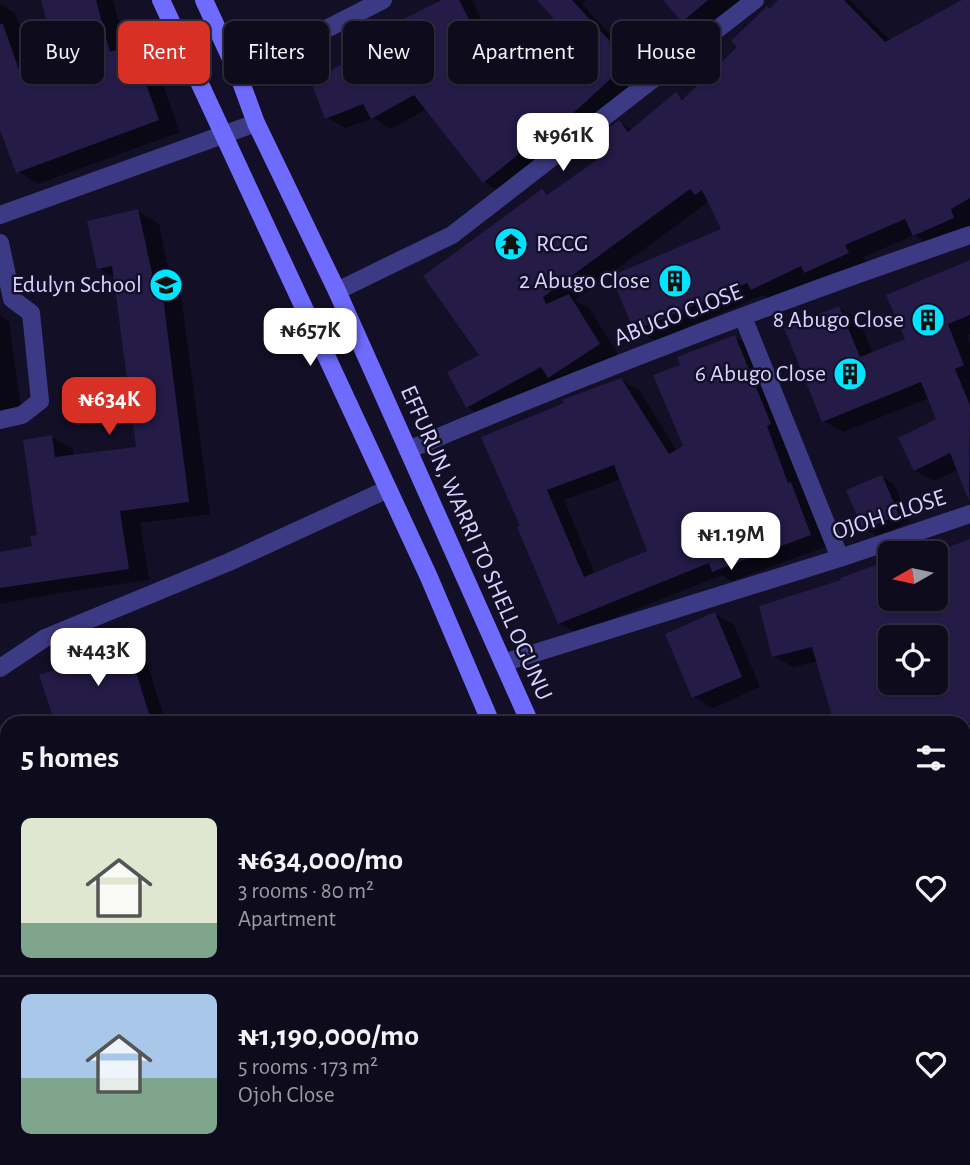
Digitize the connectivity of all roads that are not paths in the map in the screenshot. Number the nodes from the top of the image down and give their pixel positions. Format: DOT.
graph roads {
  1 [pos="161,0"];
  2 [pos="204,0"];
  3 [pos="383,0"];
  4 [pos="755,0"];
  5 [pos="329,28"];
  6 [pos="224,44"];
  7 [pos="242,84"];
  8 [pos="256,122"];
  9 [pos="223,135"];
  10 [pos="0,215"];
  11 [pos="970,235"];
  12 [pos="0,243"];
  13 [pos="337,292"];
  14 [pos="743,317"];
  15 [pos="0,420"];
  16 [pos="408,450"];
  17 [pos="388,489"];
  18 [pos="970,514"];
  19 [pos="840,558"];
  20 [pos="503,663"];
  21 [pos="0,668"];
  22 [pos="488,716"];
  23 [pos="527,716"];
  1 -- 9 [label="main road"];
  2 -- 6 [label="main road, EFFURUN, WARRI TO SHELL OGUNU"];
  3 -- 5 [label="street"];
  4 -- 13 [label="street"];
  7 -- 8 [label="main road, EFFURUN, WARRI TO SHELL OGUNU"];
  8 -- 9 [label="street"];
  8 -- 13 [label="main road, EFFURUN, WARRI TO SHELL OGUNU"];
  9 -- 10 [label="street"];
  9 -- 17 [label="main road"];
  11 -- 14 [label="street, ABUGO CLOSE"];
  12 -- 15 [label="street"];
  13 -- 16 [label="main road, EFFURUN, WARRI TO SHELL OGUNU"];
  14 -- 16 [label="street, ABUGO CLOSE"];
  14 -- 19 [label="street"];
  16 -- 20 [label="main road, EFFURUN, WARRI TO SHELL OGUNU"];
  17 -- 21 [label="street"];
  17 -- 22 [label="main road"];
  18 -- 19 [label="street, OJOH CLOSE"];
  19 -- 20 [label="street, OJOH CLOSE"];
  20 -- 23 [label="main road, EFFURUN, WARRI TO SHELL OGUNU"];
}
